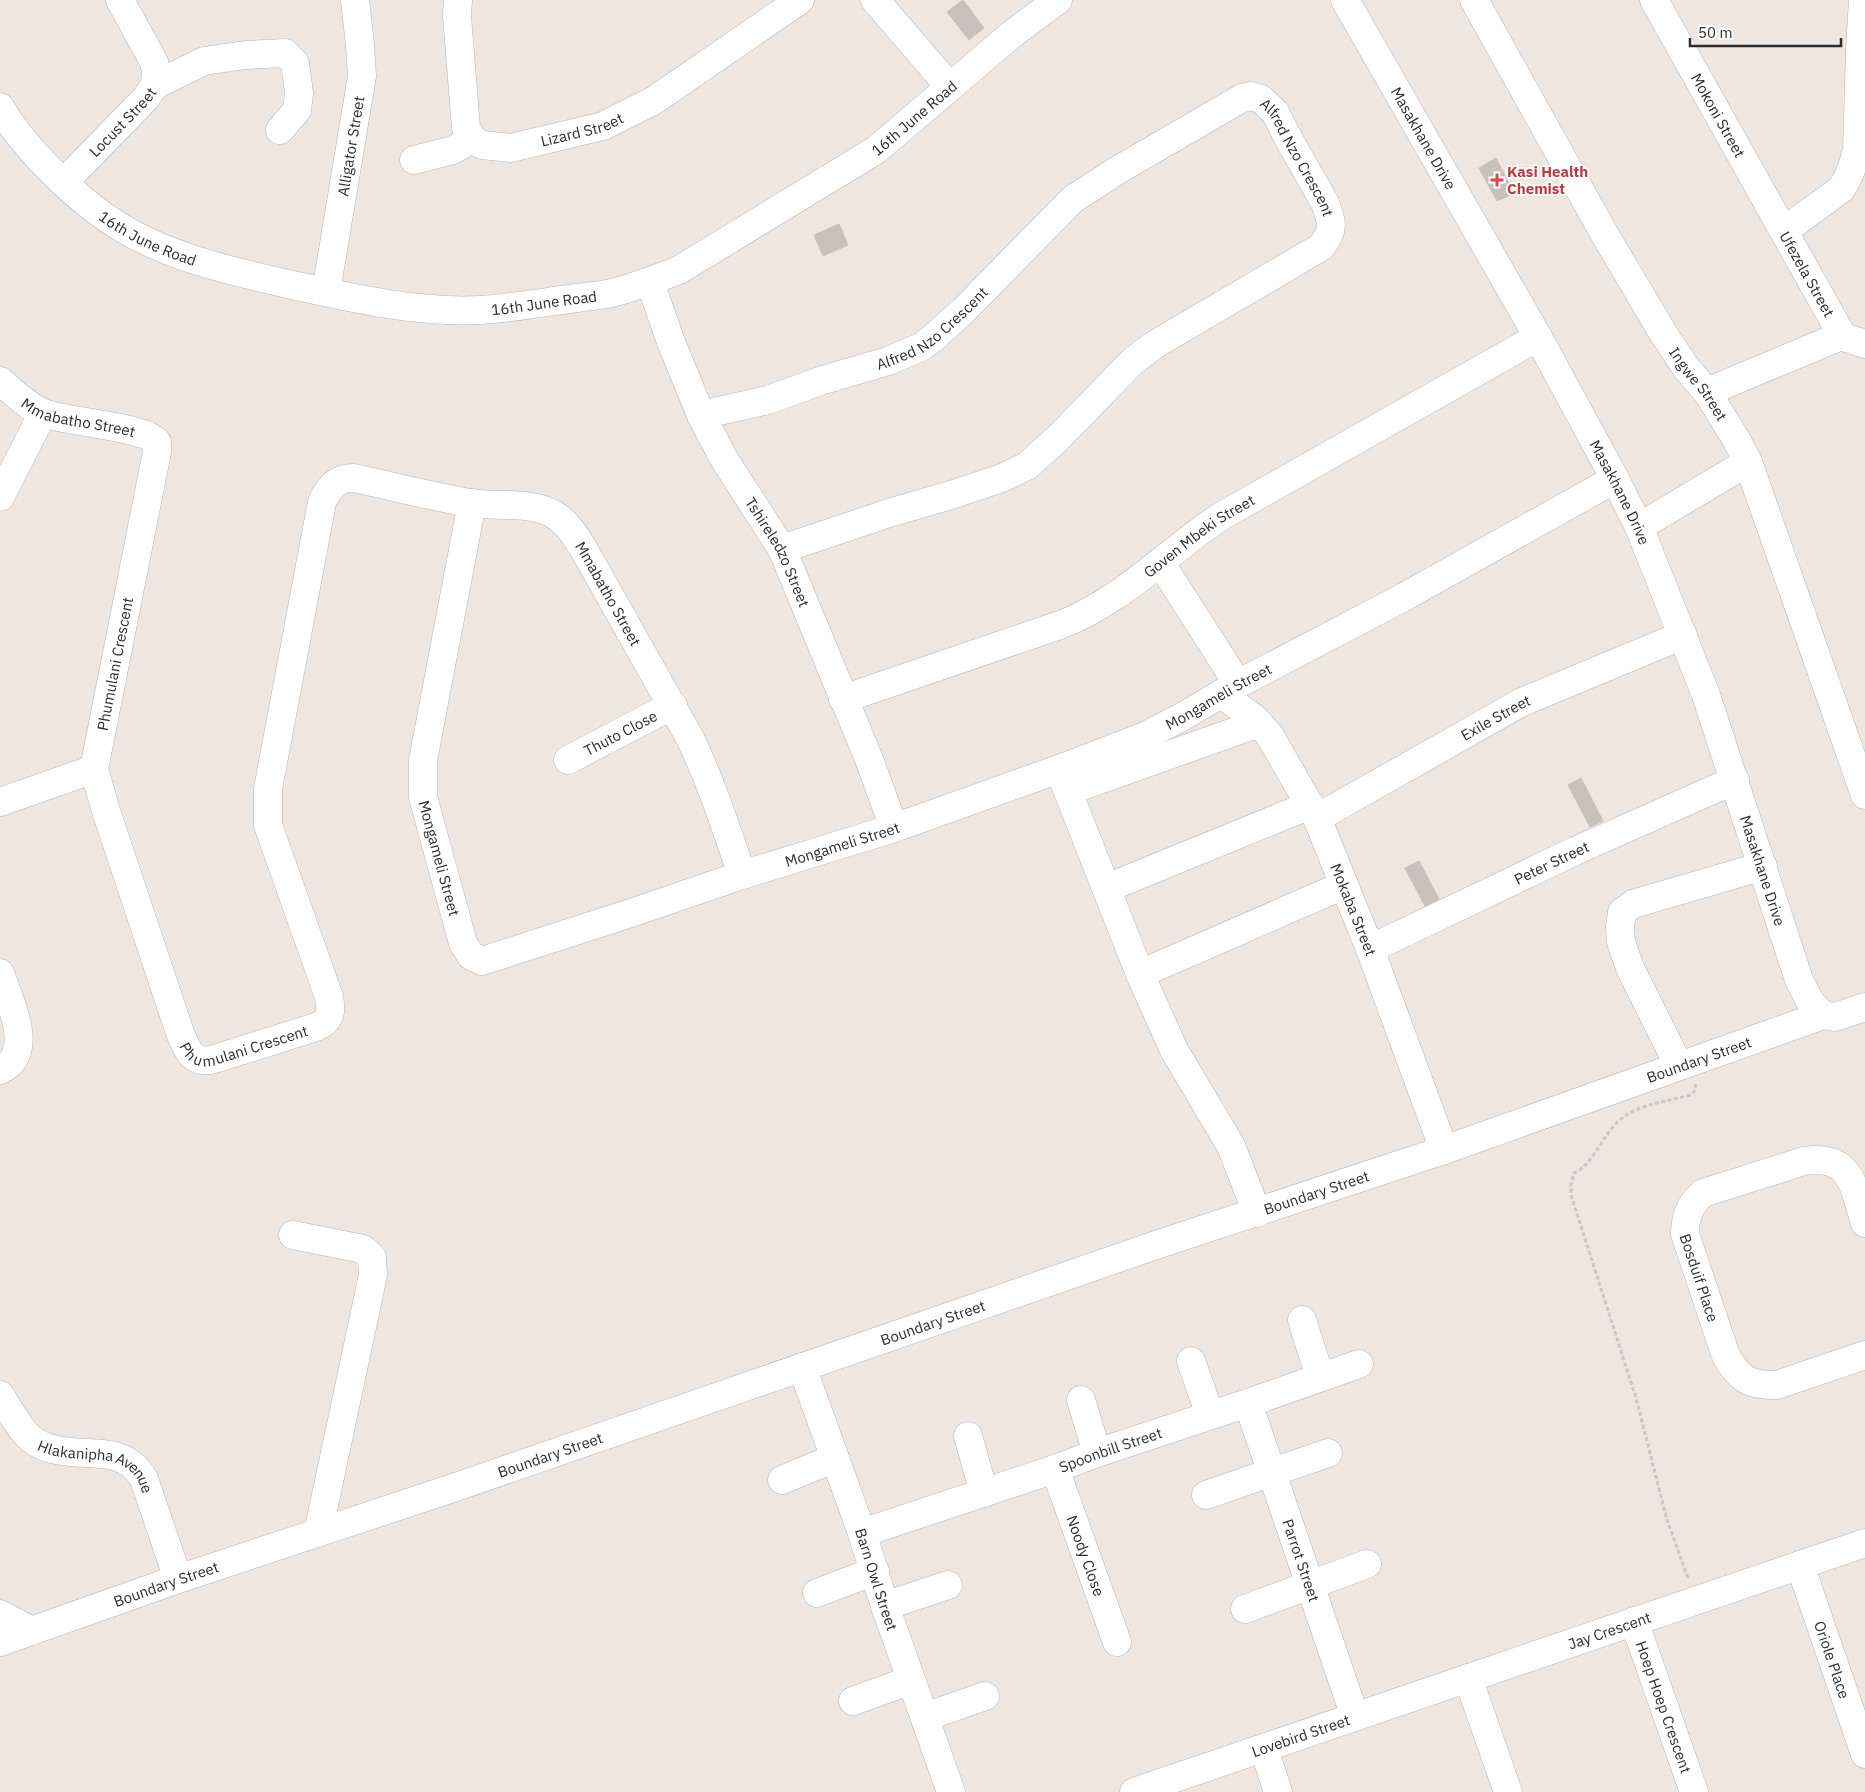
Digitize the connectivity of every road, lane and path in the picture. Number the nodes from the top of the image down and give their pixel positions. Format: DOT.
graph roads {
  1 [pos="120,0"];
  2 [pos="355,0"];
  3 [pos="458,0"];
  4 [pos="800,0"];
  5 [pos="875,0"];
  6 [pos="1345,0"];
  7 [pos="1474,0"];
  8 [pos="1863,0"];
  9 [pos="1047,3"];
  10 [pos="1664,3"];
  11 [pos="155,85"];
  12 [pos="950,87"];
  13 [pos="0,107"];
  14 [pos="280,130"];
  15 [pos="472,139"];
  16 [pos="414,160"];
  17 [pos="64,182"];
  18 [pos="1784,231"];
  19 [pos="650,282"];
  20 [pos="326,292"];
  21 [pos="1538,336"];
  22 [pos="1854,340"];
  23 [pos="0,381"];
  24 [pos="1707,392"];
  25 [pos="43,413"];
  26 [pos="701,415"];
  27 [pos="158,447"];
  28 [pos="1748,462"];
  29 [pos="341,480"];
  30 [pos="1615,480"];
  31 [pos="0,497"];
  32 [pos="472,503"];
  33 [pos="1638,527"];
  34 [pos="782,549"];
  35 [pos="1160,562"];
  36 [pos="1683,635"];
  37 [pos="1230,689"];
  38 [pos="843,699"];
  39 [pos="673,705"];
  40 [pos="1259,723"];
  41 [pos="568,760"];
  42 [pos="94,769"];
  43 [pos="1064,780"];
  44 [pos="1735,780"];
  45 [pos="1865,794"];
  46 [pos="0,802"];
  47 [pos="1314,812"];
  48 [pos="894,828"];
  49 [pos="1763,866"];
  50 [pos="742,874"];
  51 [pos="1344,885"];
  52 [pos="1107,888"];
  53 [pos="1370,949"];
  54 [pos="0,973"];
  55 [pos="1140,974"];
  56 [pos="1865,1007"];
  57 [pos="1823,1014"];
  58 [pos="1686,1063"];
  59 [pos="0,1070"];
  60 [pos="1444,1150"];
  61 [pos="1257,1212"];
  62 [pos="1865,1223"];
  63 [pos="293,1235"];
  64 [pos="1302,1320"];
  65 [pos="1865,1355"];
  66 [pos="1191,1361"];
  67 [pos="1360,1364"];
  68 [pos="802,1367"];
  69 [pos="1320,1377"];
  70 [pos="0,1395"];
  71 [pos="1081,1400"];
  72 [pos="1248,1403"];
  73 [pos="1210,1415"];
  74 [pos="968,1436"];
  75 [pos="1097,1453"];
  76 [pos="1328,1453"];
  77 [pos="835,1458"];
  78 [pos="1055,1469"];
  79 [pos="1272,1473"];
  80 [pos="782,1480"];
  81 [pos="984,1493"];
  82 [pos="1206,1495"];
  83 [pos="318,1533"];
  84 [pos="862,1533"];
  85 [pos="1865,1543"];
  86 [pos="1367,1564"];
  87 [pos="1800,1565"];
  88 [pos="875,1571"];
  89 [pos="178,1579"];
  90 [pos="1310,1584"];
  91 [pos="948,1585"];
  92 [pos="817,1593"];
  93 [pos="1696,1600"];
  94 [pos="885,1606"];
  95 [pos="1245,1609"];
  96 [pos="0,1614"];
  97 [pos="1634,1621"];
  98 [pos="32,1631"];
  99 [pos="0,1642"];
  100 [pos="1118,1642"];
  101 [pos="1468,1678"];
  102 [pos="911,1680"];
  103 [pos="985,1696"];
  104 [pos="853,1701"];
  105 [pos="925,1717"];
  106 [pos="1355,1717"];
  107 [pos="1264,1749"];
  108 [pos="1865,1754"];
  109 [pos="951,1792"];
  110 [pos="1134,1792"];
  111 [pos="1278,1792"];
  112 [pos="1508,1792"];
  113 [pos="1694,1792"];
  1 -- 11 [label="street, Locust Street"];
  2 -- 20 [label="street, Alligator Street"];
  3 -- 15 [label="street"];
  4 -- 15 [label="street, Lizard Street"];
  5 -- 12 [label="street"];
  6 -- 21 [label="street, Masakhane Drive"];
  7 -- 24 [label="street, Ingwe Street"];
  8 -- 18 [label="street, Ufezela Street"];
  9 -- 12 [label="street, 16th June Road"];
  10 -- 18 [label="street, Mokoni Street"];
  11 -- 14 [label="street"];
  11 -- 17 [label="street, Locust Street"];
  12 -- 19 [label="street, 16th June Road"];
  13 -- 17 [label="street, 16th June Road"];
  15 -- 16 [label="street"];
  17 -- 20 [label="street, 16th June Road"];
  18 -- 22 [label="street, Ufezela Street"];
  19 -- 20 [label="street, 16th June Road"];
  19 -- 26 [label="street, Tshireledzo Street"];
  21 -- 30 [label="street, Masakhane Drive"];
  21 -- 35 [label="street, Goven Mbeki Street"];
  22 -- 24 [label="street"];
  23 -- 25 [label="street, Mmabatho Street"];
  24 -- 28 [label="street, Ingwe Street"];
  25 -- 27 [label="street, Mmabatho Street"];
  25 -- 31 [label="street"];
  26 -- 34 [label="street, Tshireledzo Street"];
  26 -- 34 [label="street, Alfred Nzo Crescent"];
  27 -- 42 [label="street, Phumulani Crescent"];
  28 -- 33 [label="street"];
  28 -- 45 [label="street, Ingwe Street"];
  29 -- 32 [label="street, Mmabatho Street"];
  29 -- 42 [label="street, Phumulani Crescent"];
  30 -- 33 [label="street, Masakhane Drive"];
  30 -- 37 [label="street, Mongameli Street"];
  32 -- 39 [label="street, Mmabatho Street"];
  32 -- 50 [label="street, Mongameli Street"];
  33 -- 36 [label="street, Masakhane Drive"];
  34 -- 38 [label="street, Tshireledzo Street"];
  35 -- 37 [label="street, Mokaba Street"];
  35 -- 38 [label="street, Goven Mbeki Street"];
  36 -- 44 [label="street, Masakhane Drive"];
  36 -- 47 [label="street, Exile Street"];
  37 -- 40 [label="street, Mokaba Street"];
  37 -- 43 [label="street, Mongameli Street"];
  38 -- 48 [label="street, Tshireledzo Street"];
  39 -- 41 [label="street, Thuto Close"];
  39 -- 50 [label="street, Mmabatho Street"];
  40 -- 43 [label="street"];
  40 -- 47 [label="street, Mokaba Street"];
  42 -- 46 [label="street"];
  43 -- 48 [label="street, Mongameli Street"];
  43 -- 52 [label="street"];
  44 -- 49 [label="street, Masakhane Drive"];
  44 -- 53 [label="street, Peter Street"];
  47 -- 51 [label="street, Mokaba Street"];
  47 -- 52 [label="street, Exile Street"];
  48 -- 50 [label="street, Mongameli Street"];
  49 -- 57 [label="street, Masakhane Drive"];
  49 -- 58 [label="street"];
  51 -- 53 [label="street, Mokaba Street"];
  51 -- 55 [label="street"];
  52 -- 55 [label="street"];
  53 -- 60 [label="street, Mokaba Street"];
  54 -- 59 [label="street"];
  55 -- 61 [label="street"];
  56 -- 57 [label="street, Boundary Street"];
  57 -- 58 [label="street, Boundary Street"];
  58 -- 60 [label="street, Boundary Street"];
  58 -- 93 [label="path"];
  60 -- 61 [label="street, Boundary Street"];
  61 -- 68 [label="street, Boundary Street"];
  62 -- 65 [label="street, Bosduif Place"];
  63 -- 83 [label="street"];
  64 -- 69 [label="street"];
  66 -- 73 [label="street"];
  67 -- 69 [label="street, Spoonbill Street"];
  68 -- 77 [label="street, Barn Owl Street"];
  68 -- 83 [label="street, Boundary Street"];
  69 -- 72 [label="street, Spoonbill Street"];
  70 -- 89 [label="street, Hlakanipha Avenue"];
  71 -- 75 [label="street"];
  72 -- 73 [label="street, Spoonbill Street"];
  72 -- 79 [label="street, Parrot Street"];
  73 -- 75 [label="street, Spoonbill Street"];
  74 -- 81 [label="street"];
  75 -- 78 [label="street, Spoonbill Street"];
  76 -- 79 [label="street"];
  77 -- 80 [label="street"];
  77 -- 84 [label="street, Barn Owl Street"];
  78 -- 81 [label="street, Spoonbill Street"];
  78 -- 100 [label="street, Noody Close"];
  79 -- 82 [label="street"];
  79 -- 90 [label="street, Parrot Street"];
  81 -- 84 [label="street, Spoonbill Street"];
  83 -- 89 [label="street, Boundary Street"];
  84 -- 88 [label="street, Barn Owl Street"];
  85 -- 87 [label="street, Jay Crescent"];
  86 -- 90 [label="street"];
  87 -- 93 [label="street, Jay Crescent"];
  87 -- 108 [label="street, Oriole Place"];
  88 -- 92 [label="street"];
  88 -- 94 [label="street, Barn Owl Street"];
  89 -- 98 [label="street, Boundary Street"];
  90 -- 95 [label="street"];
  90 -- 106 [label="street, Parrot Street"];
  91 -- 94 [label="street"];
  93 -- 97 [label="street, Jay Crescent"];
  94 -- 102 [label="street, Barn Owl Street"];
  96 -- 98 [label="street"];
  97 -- 101 [label="street, Jay Crescent"];
  97 -- 113 [label="street, Hoep Hoep Crescent"];
  98 -- 99 [label="street, Boundary Street"];
  101 -- 106 [label="street, Lovebird Street"];
  101 -- 112 [label="street"];
  102 -- 104 [label="street"];
  102 -- 105 [label="street, Barn Owl Street"];
  103 -- 105 [label="street"];
  105 -- 109 [label="street, Barn Owl Street"];
  106 -- 107 [label="street, Lovebird Street"];
  107 -- 110 [label="street, Lovebird Street"];
  107 -- 111 [label="street"];
}
